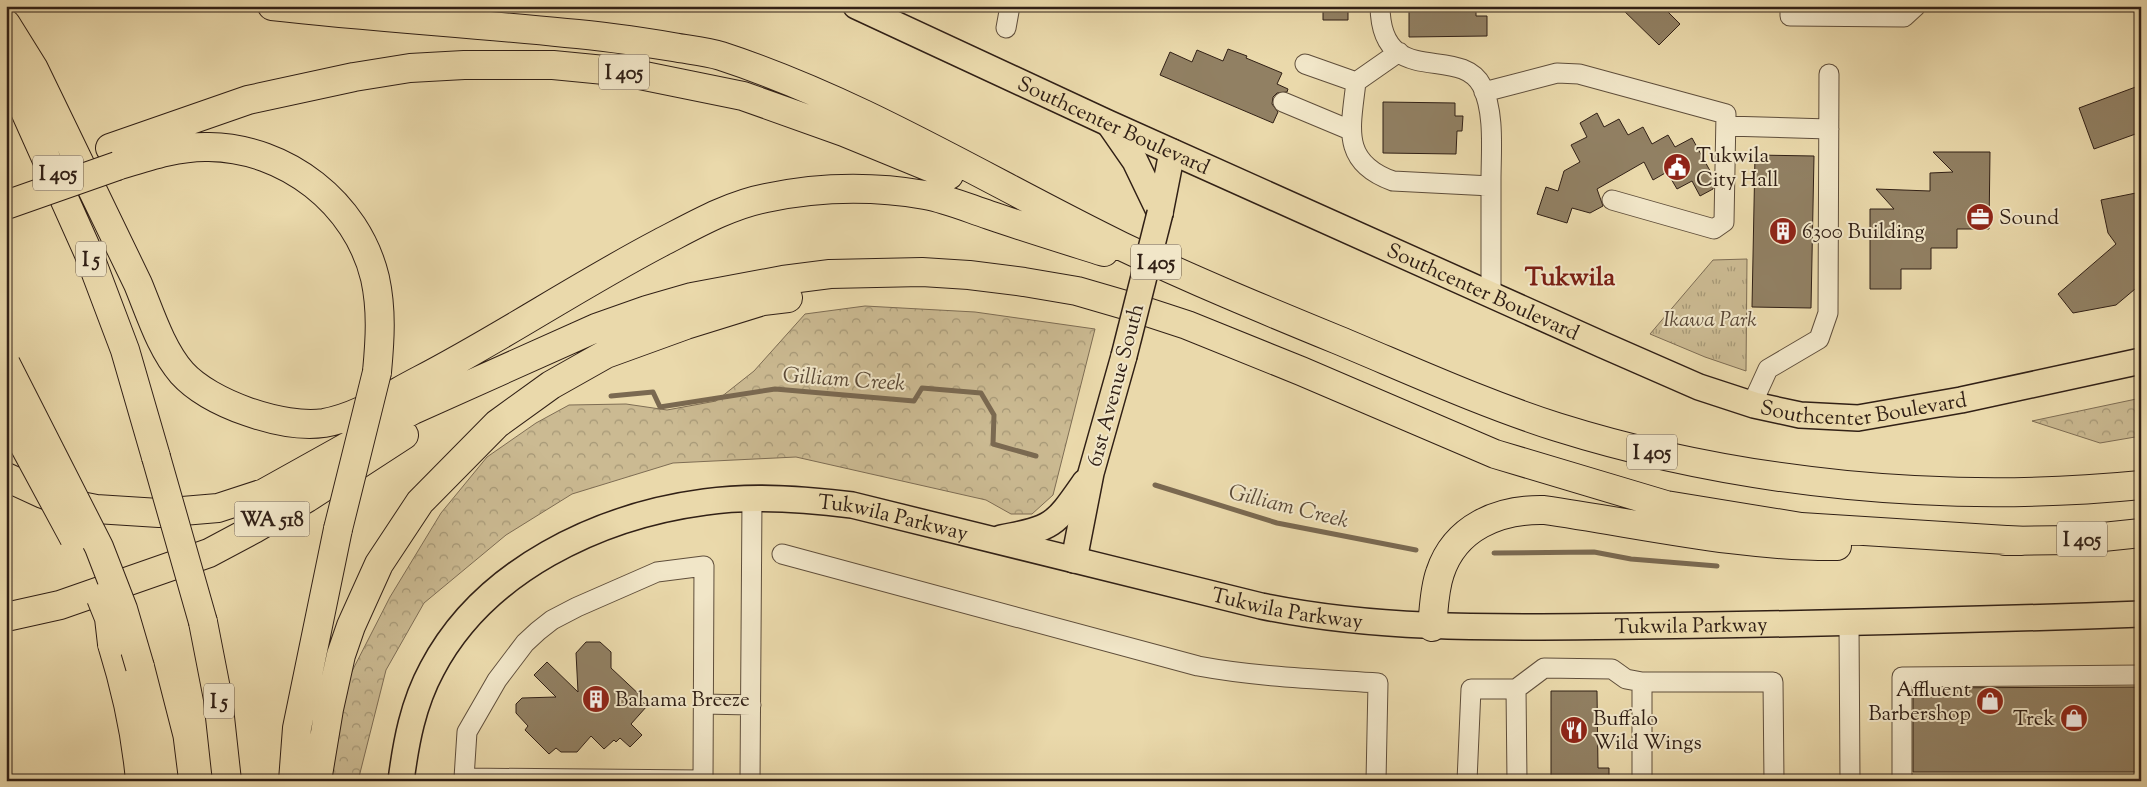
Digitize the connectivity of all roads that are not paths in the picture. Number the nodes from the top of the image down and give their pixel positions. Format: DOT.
graph roads {
  1 [pos="272,6"];
  2 [pos="376,6"];
  3 [pos="856,6"];
  4 [pos="1010,6"];
  5 [pos="1380,6"];
  6 [pos="1790,6"];
  7 [pos="1916,6"];
  8 [pos="895,16"];
  9 [pos="460,22"];
  10 [pos="6,24"];
  11 [pos="1006,28"];
  12 [pos="1399,52"];
  13 [pos="1305,64"];
  14 [pos="6,68"];
  15 [pos="1829,74"];
  16 [pos="1356,82"];
  17 [pos="1484,92"];
  18 [pos="1283,102"];
  19 [pos="1108,123"];
  20 [pos="1726,126"];
  21 [pos="1829,129"];
  22 [pos="1350,130"];
  23 [pos="1172,152"];
  24 [pos="113,157"];
  25 [pos="1491,186"];
  26 [pos="6,197"];
  27 [pos="1612,200"];
  28 [pos="6,205"];
  29 [pos="1160,213"];
  30 [pos="1119,245"];
  31 [pos="1192,279"];
  32 [pos="1491,294"];
  33 [pos="1132,307"];
  34 [pos="2141,361"];
  35 [pos="6,364"];
  36 [pos="512,366"];
  37 [pos="1752,404"];
  38 [pos="6,412"];
  39 [pos="1091,473"];
  40 [pos="6,477"];
  41 [pos="2141,485"];
  42 [pos="752,499"];
  43 [pos="2141,533"];
  44 [pos="993,540"];
  45 [pos="2022,541"];
  46 [pos="782,554"];
  47 [pos="1074,560"];
  48 [pos="2141,614"];
  49 [pos="6,617"];
  50 [pos="1849,624"];
  51 [pos="1432,627"];
  52 [pos="2141,675"];
  53 [pos="1642,682"];
  54 [pos="1516,689"];
  55 [pos="703,704"];
  56 [pos="751,705"];
  57 [pos="511,780"];
  58 [pos="140,781"];
  59 [pos="164,781"];
  60 [pos="227,781"];
  61 [pos="293,781"];
  62 [pos="317,781"];
  63 [pos="401,781"];
  64 [pos="656,781"];
  65 [pos="750,781"];
  66 [pos="1376,781"];
  67 [pos="1467,781"];
  68 [pos="1517,781"];
  69 [pos="1642,781"];
  70 [pos="1774,781"];
  71 [pos="1850,781"];
  72 [pos="1902,781"];
  1 -- 9 [label="highway"];
  2 -- 9 [label="highway"];
  3 -- 8 [label="main road, Southcenter Boulevard"];
  4 -- 11 [label="street"];
  5 -- 12 [label="street"];
  6 -- 7 [label="street"];
  8 -- 19 [label="main road, Southcenter Boulevard"];
  9 -- 30 [label="highway"];
  10 -- 31 [label="highway"];
  12 -- 16 [label="street"];
  12 -- 17 [label="street"];
  13 -- 16 [label="street"];
  14 -- 60 [label="highway, I 5, bridge"];
  15 -- 21 [label="street"];
  16 -- 22 [label="street"];
  17 -- 20 [label="street"];
  17 -- 25 [label="street"];
  18 -- 22 [label="street"];
  19 -- 23 [label="main road, Southcenter Boulevard"];
  19 -- 29 [label="main road"];
  20 -- 21 [label="street"];
  20 -- 27 [label="street"];
  21 -- 37 [label="street"];
  22 -- 25 [label="street"];
  23 -- 29 [label="main road, 61st Avenue South"];
  23 -- 32 [label="main road, Southcenter Boulevard"];
  24 -- 26 [label="highway, I 405"];
  24 -- 28 [label="highway, bridge"];
  24 -- 30 [label="highway, I 405"];
  24 -- 61 [label="highway, bridge"];
  25 -- 32 [label="street"];
  29 -- 39 [label="main road, 61st Avenue South, bridge"];
  30 -- 31 [label="highway, I 405"];
  31 -- 41 [label="highway, I 405"];
  32 -- 37 [label="main road, Southcenter Boulevard"];
  33 -- 36 [label="highway, I 405"];
  33 -- 45 [label="highway, I 405"];
  33 -- 62 [label="highway"];
  34 -- 37 [label="main road, Southcenter Boulevard"];
  35 -- 59 [label="highway, bridge"];
  36 -- 40 [label="highway"];
  36 -- 49 [label="highway, WA 518"];
  38 -- 58 [label="highway, bridge"];
  39 -- 44 [label="main road"];
  39 -- 47 [label="main road, 61st Avenue South"];
  42 -- 44 [label="main road, Tukwila Parkway"];
  42 -- 56 [label="street"];
  42 -- 63 [label="main road, Tukwila Parkway"];
  43 -- 45 [label="highway, I 405"];
  44 -- 47 [label="main road, Tukwila Parkway"];
  45 -- 51 [label="highway"];
  46 -- 66 [label="street"];
  47 -- 51 [label="main road, Tukwila Parkway"];
  48 -- 50 [label="main road, Tukwila Parkway"];
  50 -- 51 [label="main road, Tukwila Parkway"];
  50 -- 71 [label="street"];
  52 -- 72 [label="street"];
  53 -- 54 [label="street"];
  53 -- 69 [label="street"];
  53 -- 70 [label="street"];
  54 -- 67 [label="street"];
  54 -- 68 [label="street"];
  55 -- 56 [label="street"];
  55 -- 57 [label="street"];
  55 -- 64 [label="street"];
  56 -- 65 [label="street"];
  57 -- 64 [label="street"];
}
